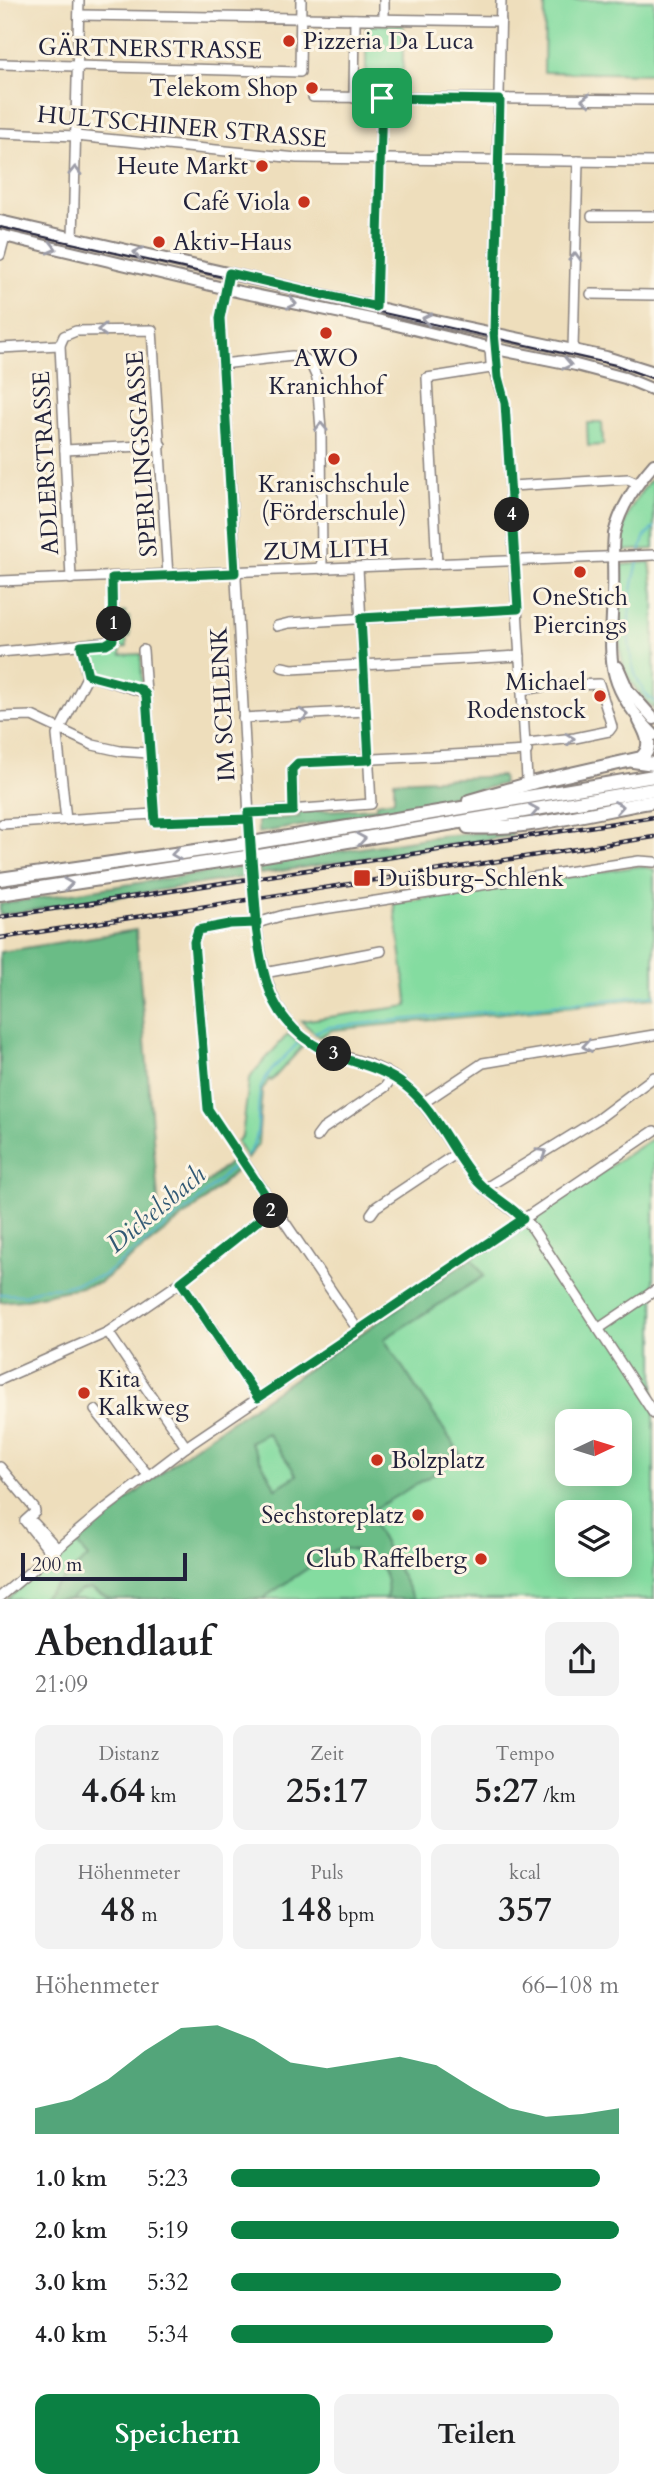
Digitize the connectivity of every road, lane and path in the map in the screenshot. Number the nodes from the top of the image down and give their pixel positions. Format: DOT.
graph roads {
  1 [pos="79,0"];
  2 [pos="301,0"];
  3 [pos="384,0"];
  4 [pos="502,0"];
  5 [pos="79,15"];
  6 [pos="301,19"];
  7 [pos="355,19"];
  8 [pos="384,19"];
  9 [pos="501,21"];
  10 [pos="0,64"];
  11 [pos="77,66"];
  12 [pos="313,97"];
  13 [pos="354,98"];
  14 [pos="382,98"];
  15 [pos="500,100"];
  16 [pos="654,100"];
  17 [pos="0,133"];
  18 [pos="76,136"];
  19 [pos="381,159"];
  20 [pos="498,160"];
  21 [pos="578,161"];
  22 [pos="654,162"];
  23 [pos="584,216"];
  24 [pos="654,216"];
  25 [pos="0,221"];
  26 [pos="2,236"];
  27 [pos="73,239"];
  28 [pos="0,255"];
  29 [pos="229,273"];
  30 [pos="225,288"];
  31 [pos="582,294"];
  32 [pos="654,295"];
  33 [pos="376,307"];
  34 [pos="494,332"];
  35 [pos="60,345"];
  36 [pos="0,348"];
  37 [pos="493,349"];
  38 [pos="573,349"];
  39 [pos="222,364"];
  40 [pos="651,368"];
  41 [pos="496,371"];
  42 [pos="654,390"];
  43 [pos="160,445"];
  44 [pos="65,450"];
  45 [pos="654,464"];
  46 [pos="637,483"];
  47 [pos="511,486"];
  48 [pos="650,555"];
  49 [pos="613,557"];
  50 [pos="515,561"];
  51 [pos="438,564"];
  52 [pos="358,568"];
  53 [pos="322,569"];
  54 [pos="235,573"];
  55 [pos="168,576"];
  56 [pos="112,578"];
  57 [pos="71,579"];
  58 [pos="0,581"];
  59 [pos="518,609"];
  60 [pos="361,618"];
  61 [pos="277,626"];
  62 [pos="611,645"];
  63 [pos="81,646"];
  64 [pos="143,650"];
  65 [pos="0,652"];
  66 [pos="520,656"];
  67 [pos="363,665"];
  68 [pos="282,667"];
  69 [pos="88,675"];
  70 [pos="522,690"];
  71 [pos="144,692"];
  72 [pos="366,712"];
  73 [pos="0,717"];
  74 [pos="243,718"];
  75 [pos="654,719"];
  76 [pos="639,721"];
  77 [pos="59,730"];
  78 [pos="654,735"];
  79 [pos="72,736"];
  80 [pos="527,747"];
  81 [pos="58,748"];
  82 [pos="149,753"];
  83 [pos="369,760"];
  84 [pos="633,761"];
  85 [pos="654,764"];
  86 [pos="531,780"];
  87 [pos="652,787"];
  88 [pos="293,811"];
  89 [pos="440,812"];
  90 [pos="153,814"];
  91 [pos="249,816"];
  92 [pos="66,820"];
  93 [pos="2,825"];
  94 [pos="654,862"];
  95 [pos="0,879"];
  96 [pos="0,894"];
  97 [pos="257,923"];
  98 [pos="381,951"];
  99 [pos="264,973"];
  100 [pos="654,1035"];
  101 [pos="393,1076"];
  102 [pos="654,1077"];
  103 [pos="423,1103"];
  104 [pos="654,1131"];
  105 [pos="317,1137"];
  106 [pos="457,1153"];
  107 [pos="484,1189"];
  108 [pos="274,1208"];
  109 [pos="371,1214"];
  110 [pos="523,1219"];
  111 [pos="181,1282"];
  112 [pos="654,1291"];
  113 [pos="598,1329"];
  114 [pos="358,1330"];
  115 [pos="108,1332"];
  116 [pos="0,1380"];
  117 [pos="258,1398"];
  118 [pos="95,1410"];
  119 [pos="654,1413"];
  120 [pos="186,1447"];
  121 [pos="0,1468"];
  122 [pos="148,1475"];
  123 [pos="54,1550"];
  124 [pos="0,1597"];
  1 -- 5 [label="street"];
  2 -- 6 [label="street"];
  3 -- 8 [label="street"];
  4 -- 9 [label="street"];
  5 -- 6 [label="street"];
  5 -- 11 [label="street"];
  6 -- 7 [label="street"];
  6 -- 11 [label="street, GÄRTNERSTRASSE"];
  7 -- 8 [label="street"];
  7 -- 13 [label="street"];
  8 -- 9 [label="street"];
  9 -- 15 [label="street"];
  10 -- 11 [label="street, GÄRTNERSTRASSE"];
  11 -- 18 [label="street"];
  12 -- 13 [label="street"];
  13 -- 14 [label="street"];
  14 -- 15 [label="street"];
  14 -- 19 [label="street"];
  16 -- 15 [label="street, one-way"];
  15 -- 20 [label="street"];
  17 -- 18 [label="street, HULTSCHINER STRASSE"];
  18 -- 19 [label="street, HULTSCHINER STRASSE"];
  27 -- 18 [label="street, one-way"];
  19 -- 20 [label="street, HULTSCHINER STRASSE"];
  19 -- 33 [label="street"];
  20 -- 21 [label="street, HULTSCHINER STRASSE"];
  20 -- 34 [label="street"];
  21 -- 22 [label="street, HULTSCHINER STRASSE"];
  21 -- 23 [label="street"];
  23 -- 24 [label="street"];
  31 -- 23 [label="street, one-way"];
  25 -- 27 [label="main road"];
  26 -- 28 [label="street"];
  26 -- 30 [label="main road, one-way"];
  29 -- 27 [label="main road, one-way"];
  29 -- 30 [label="street, IM SCHLENK"];
  29 -- 33 [label="main road"];
  30 -- 37 [label="main road, one-way"];
  30 -- 39 [label="street, IM SCHLENK"];
  31 -- 32 [label="street"];
  31 -- 38 [label="street"];
  34 -- 33 [label="main road, one-way"];
  34 -- 37 [label="street"];
  34 -- 38 [label="main road"];
  35 -- 36 [label="street"];
  43 -- 35 [label="street, SPERLINGSGASSE, one-way"];
  35 -- 44 [label="street, ADLERSTRASSE"];
  37 -- 41 [label="street"];
  37 -- 42 [label="main road, one-way"];
  38 -- 40 [label="main road"];
  53 -- 39 [label="street, one-way"];
  39 -- 54 [label="street, IM SCHLENK"];
  41 -- 47 [label="street"];
  41 -- 51 [label="street"];
  43 -- 44 [label="street"];
  43 -- 55 [label="street, SPERLINGSGASSE"];
  44 -- 57 [label="street, ADLERSTRASSE"];
  45 -- 46 [label="main road"];
  46 -- 47 [label="street"];
  46 -- 49 [label="main road"];
  47 -- 50 [label="street"];
  48 -- 49 [label="street, ZUM LITH"];
  49 -- 50 [label="street, ZUM LITH"];
  49 -- 62 [label="main road"];
  50 -- 51 [label="street, ZUM LITH"];
  50 -- 59 [label="street"];
  51 -- 52 [label="street, ZUM LITH"];
  52 -- 53 [label="street, ZUM LITH"];
  52 -- 60 [label="street"];
  53 -- 54 [label="street, ZUM LITH"];
  54 -- 55 [label="street, ZUM LITH"];
  54 -- 74 [label="street, IM SCHLENK"];
  55 -- 56 [label="street, ZUM LITH"];
  56 -- 57 [label="street, ZUM LITH"];
  56 -- 63 [label="street"];
  57 -- 58 [label="street, ZUM LITH"];
  59 -- 60 [label="street"];
  59 -- 66 [label="street"];
  60 -- 61 [label="street"];
  60 -- 67 [label="street"];
  62 -- 75 [label="main road"];
  62 -- 76 [label="main road"];
  63 -- 65 [label="street"];
  63 -- 69 [label="street"];
  64 -- 71 [label="street"];
  66 -- 67 [label="street"];
  66 -- 70 [label="street"];
  67 -- 68 [label="street"];
  67 -- 72 [label="street"];
  69 -- 71 [label="street"];
  69 -- 77 [label="street"];
  70 -- 80 [label="street"];
  80 -- 70 [label="street, one-way"];
  71 -- 82 [label="street"];
  74 -- 72 [label="street, one-way"];
  72 -- 83 [label="street"];
  73 -- 77 [label="street"];
  74 -- 91 [label="street, IM SCHLENK"];
  76 -- 78 [label="main road"];
  76 -- 84 [label="highway"];
  77 -- 79 [label="street"];
  77 -- 81 [label="street"];
  79 -- 81 [label="street"];
  79 -- 82 [label="street"];
  80 -- 83 [label="street"];
  80 -- 86 [label="street"];
  81 -- 92 [label="street"];
  82 -- 90 [label="street"];
  83 -- 88 [label="street"];
  83 -- 88 [label="street"];
  84 -- 85 [label="highway"];
  84 -- 86 [label="highway"];
  86 -- 89 [label="highway"];
  87 -- 89 [label="highway"];
  96 -- 87 [label="highway, one-way"];
  88 -- 91 [label="street"];
  89 -- 95 [label="highway, one-way, bridge"];
  90 -- 91 [label="street"];
  90 -- 92 [label="street"];
  91 -- 97 [label="street, IM SCHLENK"];
  92 -- 93 [label="street"];
  94 -- 97 [label="street"];
  97 -- 99 [label="street, IM SCHLENK"];
  97 -- 108 [label="street"];
  98 -- 99 [label="street"];
  99 -- 101 [label="street, IM SCHLENK"];
  100 -- 103 [label="street, one-way"];
  101 -- 103 [label="street, IM SCHLENK"];
  101 -- 105 [label="street"];
  107 -- 102 [label="street, one-way"];
  103 -- 106 [label="street, IM SCHLENK"];
  104 -- 110 [label="street"];
  106 -- 107 [label="street, IM SCHLENK"];
  106 -- 109 [label="street"];
  107 -- 110 [label="street, IM SCHLENK"];
  108 -- 111 [label="street"];
  108 -- 114 [label="street"];
  110 -- 113 [label="street, IM SCHLENK"];
  110 -- 114 [label="street"];
  111 -- 115 [label="street"];
  111 -- 117 [label="street"];
  112 -- 113 [label="street"];
  113 -- 119 [label="street, IM SCHLENK"];
  114 -- 117 [label="street"];
  115 -- 116 [label="street"];
  115 -- 120 [label="street"];
  117 -- 120 [label="street"];
  118 -- 122 [label="street"];
  120 -- 122 [label="street"];
  121 -- 123 [label="street"];
  122 -- 123 [label="street"];
  123 -- 124 [label="street"];
}
